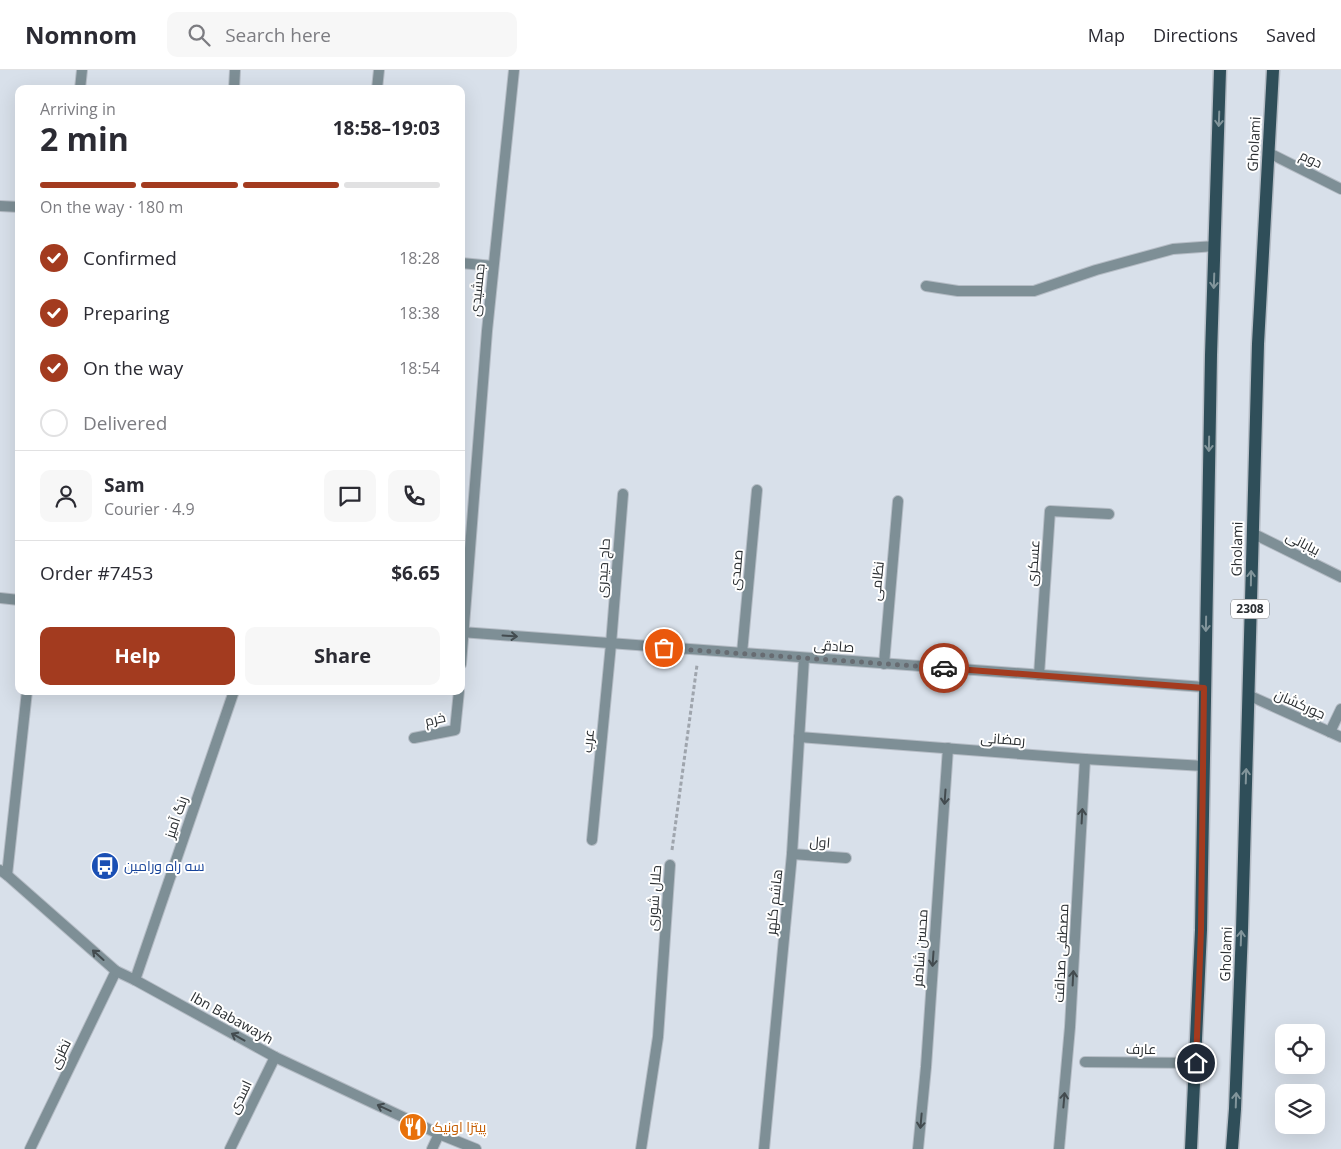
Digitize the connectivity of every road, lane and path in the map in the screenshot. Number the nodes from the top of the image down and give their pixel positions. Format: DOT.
graph roads {
  1 [pos="82,70"];
  2 [pos="235,70"];
  3 [pos="379,70"];
  4 [pos="514,70"];
  5 [pos="1220,70"];
  6 [pos="1273,70"];
  7 [pos="80,85"];
  8 [pos="234,85"];
  9 [pos="377,85"];
  10 [pos="1269,154"];
  11 [pos="1341,189"];
  12 [pos="0,206"];
  13 [pos="15,207"];
  14 [pos="1215,246"];
  15 [pos="465,263"];
  16 [pos="494,266"];
  17 [pos="926,286"];
  18 [pos="757,490"];
  19 [pos="623,494"];
  20 [pos="898,501"];
  21 [pos="1109,514"];
  22 [pos="1252,533"];
  23 [pos="1341,577"];
  24 [pos="0,598"];
  25 [pos="15,600"];
  26 [pos="465,607"];
  27 [pos="465,632"];
  28 [pos="612,644"];
  29 [pos="699,650"];
  30 [pos="742,654"];
  31 [pos="804,658"];
  32 [pos="884,664"];
  33 [pos="1039,675"];
  34 [pos="1204,688"];
  35 [pos="27,695"];
  36 [pos="233,695"];
  37 [pos="459,695"];
  38 [pos="1248,695"];
  39 [pos="1341,709"];
  40 [pos="1330,732"];
  41 [pos="799,737"];
  42 [pos="1341,737"];
  43 [pos="414,738"];
  44 [pos="948,748"];
  45 [pos="1085,759"];
  46 [pos="1204,766"];
  47 [pos="592,840"];
  48 [pos="792,854"];
  49 [pos="846,858"];
  50 [pos="670,865"];
  51 [pos="4,873"];
  52 [pos="116,972"];
  53 [pos="135,980"];
  54 [pos="275,1058"];
  55 [pos="1086,1062"];
  56 [pos="1196,1063"];
  57 [pos="439,1134"];
  58 [pos="30,1149"];
  59 [pos="230,1149"];
  60 [pos="432,1149"];
  61 [pos="476,1149"];
  62 [pos="640,1149"];
  63 [pos="764,1149"];
  64 [pos="918,1149"];
  65 [pos="1059,1149"];
  66 [pos="1191,1149"];
  67 [pos="1232,1149"];
  1 -- 7 [label="street"];
  2 -- 8 [label="street"];
  3 -- 9 [label="street"];
  4 -- 16 [label="street, جمشیدی"];
  5 -- 14 [label="main road, Gholami, one-way"];
  6 -- 10 [label="main road, Gholami / 2308"];
  10 -- 11 [label="street, دوم"];
  10 -- 22 [label="main road, Gholami / 2308"];
  12 -- 13 [label="street"];
  14 -- 17 [label="street"];
  14 -- 34 [label="main road, Gholami, one-way"];
  15 -- 16 [label="street"];
  16 -- 26 [label="street, جمشیدی"];
  18 -- 30 [label="street, صمدی"];
  19 -- 28 [label="street, حاج حیدری"];
  20 -- 32 [label="street, نظامی"];
  21 -- 33 [label="street, عسکری"];
  22 -- 23 [label="street, بیابانی"];
  38 -- 22 [label="main road, Gholami / 2308, one-way"];
  24 -- 25 [label="street"];
  27 -- 28 [label="street, صادقی, one-way"];
  28 -- 29 [label="street, صادقی"];
  28 -- 47 [label="street, عرب"];
  29 -- 30 [label="street, صادقی"];
  29 -- 50 [label="path, حلال شوری"];
  30 -- 31 [label="street, صادقی"];
  31 -- 32 [label="street, صادقی"];
  31 -- 41 [label="street, هاشم کلهر"];
  32 -- 33 [label="street, صادقی"];
  33 -- 34 [label="street, صادقی"];
  34 -- 46 [label="main road, Gholami"];
  35 -- 51 [label="street"];
  36 -- 53 [label="street, رنگ آمیز"];
  37 -- 43 [label="street, خرم"];
  38 -- 40 [label="street, جورکشان"];
  67 -- 38 [label="main road, Gholami / 2308, one-way"];
  39 -- 40 [label="street"];
  40 -- 42 [label="street, جورکشان"];
  41 -- 44 [label="street, رمضانی"];
  41 -- 48 [label="street, هاشم کلهر"];
  44 -- 45 [label="street, رمضانی"];
  44 -- 64 [label="street, محسن شادفر, one-way"];
  45 -- 46 [label="street, رمضانی"];
  65 -- 45 [label="street, مصطفی صداقت, one-way"];
  46 -- 56 [label="main road, Gholami"];
  48 -- 49 [label="street, اول"];
  48 -- 63 [label="street, هاشم کلهر"];
  50 -- 62 [label="street, حلال شوری"];
  52 -- 51 [label="street, Ibn Babawayh, one-way"];
  52 -- 53 [label="street, Ibn Babawayh"];
  52 -- 58 [label="street, نظری"];
  54 -- 53 [label="street, Ibn Babawayh, one-way"];
  57 -- 54 [label="street, Ibn Babawayh, one-way"];
  54 -- 59 [label="street, اسدی"];
  55 -- 56 [label="street, عارف"];
  56 -- 66 [label="main road, Gholami"];
  57 -- 60 [label="street"];
  57 -- 61 [label="street, Ibn Babawayh"];
}
